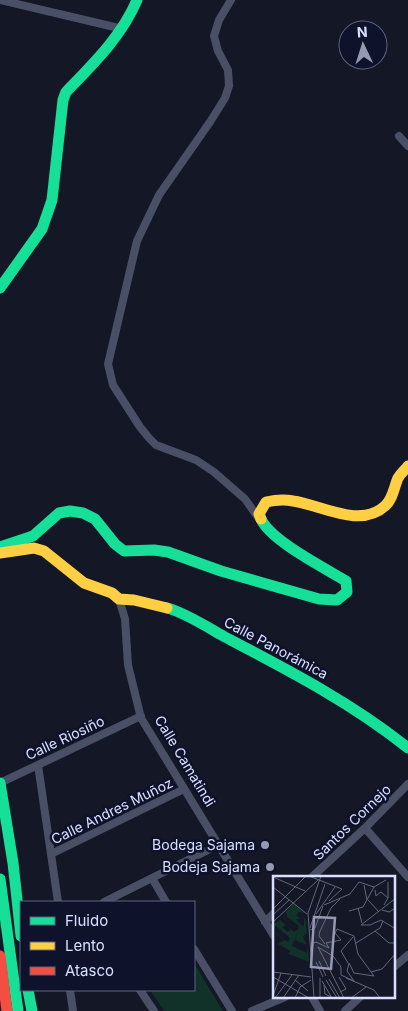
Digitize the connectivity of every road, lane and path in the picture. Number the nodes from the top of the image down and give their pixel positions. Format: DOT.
graph roads {
  1 [pos="0,0"];
  2 [pos="137,0"];
  3 [pos="231,0"];
  4 [pos="123,29"];
  5 [pos="399,136"];
  6 [pos="408,146"];
  7 [pos="0,288"];
  8 [pos="408,466"];
  9 [pos="262,524"];
  10 [pos="0,547"];
  11 [pos="0,553"];
  12 [pos="119,599"];
  13 [pos="141,716"];
  14 [pos="408,748"];
  15 [pos="38,765"];
  16 [pos="0,783"];
  17 [pos="408,784"];
  18 [pos="184,790"];
  19 [pos="365,828"];
  20 [pos="218,845"];
  21 [pos="51,854"];
  22 [pos="315,876"];
  23 [pos="408,877"];
  24 [pos="152,878"];
  25 [pos="0,879"];
  26 [pos="58,901"];
  27 [pos="106,901"];
  28 [pos="165,901"];
  29 [pos="273,914"];
  30 [pos="265,922"];
  31 [pos="20,928"];
  32 [pos="273,934"];
  33 [pos="195,951"];
  34 [pos="408,955"];
  35 [pos="0,956"];
  36 [pos="396,963"];
  37 [pos="28,991"];
  38 [pos="70,991"];
  39 [pos="141,991"];
  40 [pos="283,998"];
  41 [pos="313,998"];
  42 [pos="359,998"];
  43 [pos="7,1011"];
  44 [pos="18,1011"];
  45 [pos="32,1011"];
  46 [pos="73,1011"];
  47 [pos="154,1011"];
  48 [pos="232,1011"];
  49 [pos="252,1011"];
  50 [pos="320,1011"];
  51 [pos="345,1011"];
  1 -- 4 [label="street"];
  2 -- 4 [label="main road"];
  3 -- 9 [label="street"];
  4 -- 7 [label="main road"];
  5 -- 6 [label="street"];
  8 -- 9 [label="main road"];
  9 -- 10 [label="main road"];
  11 -- 12 [label="main road"];
  12 -- 13 [label="street, Calle Camatindi"];
  12 -- 14 [label="main road, Calle Panorámica"];
  13 -- 15 [label="street, Calle Riosiño"];
  13 -- 18 [label="street, Calle Camatindi"];
  15 -- 16 [label="street, Calle Riosiño"];
  15 -- 21 [label="street"];
  16 -- 31 [label="main road"];
  17 -- 19 [label="street, Santos Cornejo"];
  18 -- 20 [label="street, Calle Camatindi"];
  18 -- 21 [label="street, Calle Andres Muñoz"];
  19 -- 22 [label="street, Santos Cornejo"];
  19 -- 23 [label="street"];
  20 -- 24 [label="street"];
  20 -- 30 [label="street, Calle Camatindi"];
  21 -- 26 [label="street"];
  24 -- 27 [label="street"];
  24 -- 28 [label="street"];
  25 -- 44 [label="main road"];
  29 -- 30 [label="street"];
  30 -- 32 [label="street, Calle Camatindi"];
  33 -- 48 [label="street"];
  34 -- 36 [label="street"];
  35 -- 43 [label="main road"];
  37 -- 45 [label="main road"];
  38 -- 46 [label="street"];
  39 -- 47 [label="street"];
  40 -- 49 [label="street"];
  41 -- 50 [label="street"];
  42 -- 51 [label="street"];
}
